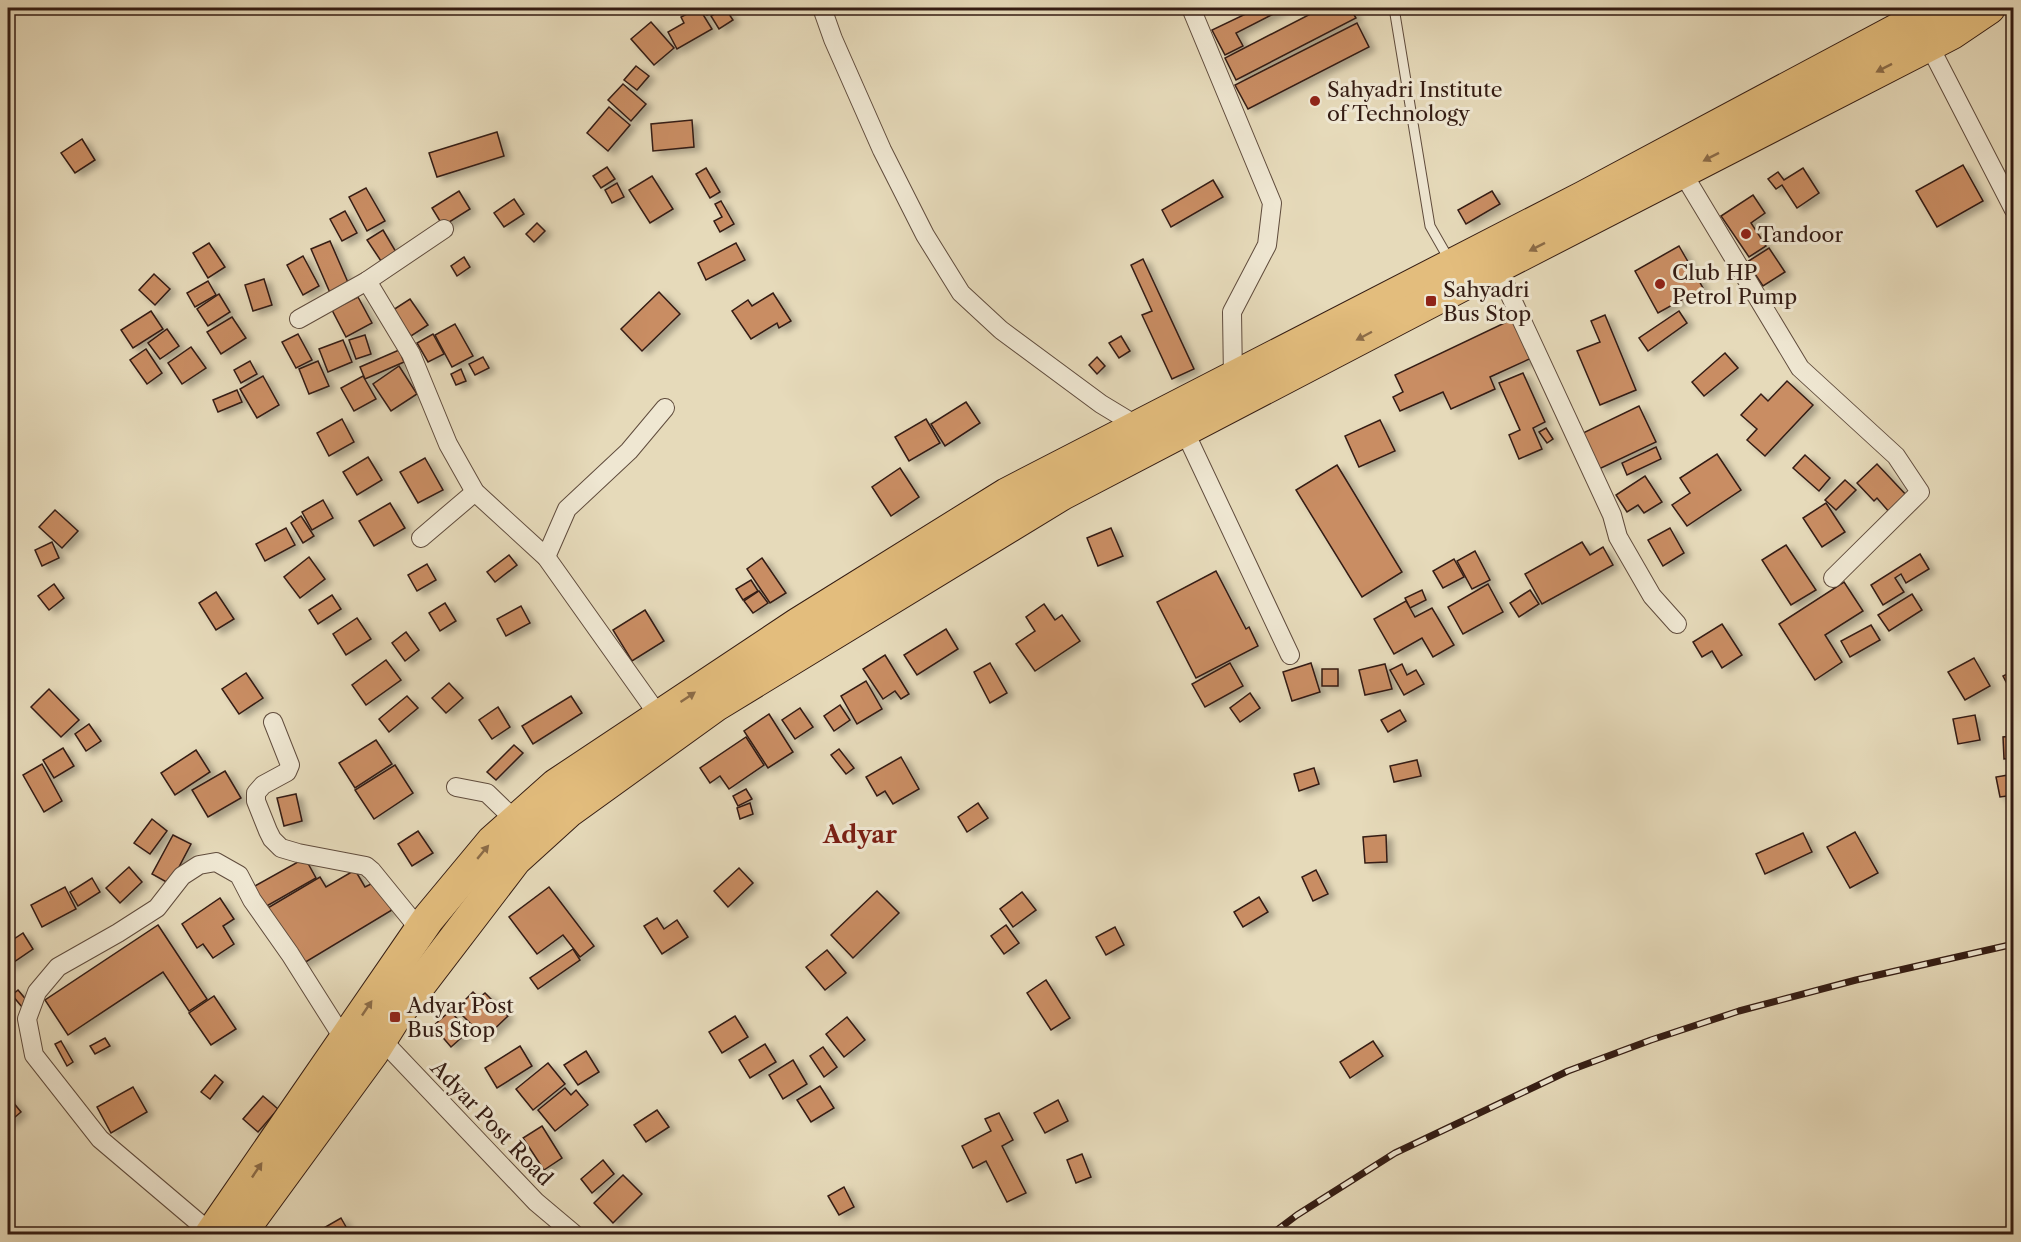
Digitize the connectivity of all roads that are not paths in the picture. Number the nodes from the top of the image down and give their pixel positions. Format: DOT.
graph roads {
  1 [pos="822,8"];
  2 [pos="1191,8"];
  3 [pos="1394,8"];
  4 [pos="1938,8"];
  5 [pos="1989,8"];
  6 [pos="1929,45"];
  7 [pos="1682,172"];
  8 [pos="2013,210"];
  9 [pos="444,229"];
  10 [pos="1497,267"];
  11 [pos="1459,275"];
  12 [pos="367,281"];
  13 [pos="299,319"];
  14 [pos="1233,379"];
  15 [pos="665,408"];
  16 [pos="1138,428"];
  17 [pos="1184,430"];
  18 [pos="475,492"];
  19 [pos="422,538"];
  20 [pos="546,557"];
  21 [pos="1833,578"];
  22 [pos="1677,624"];
  23 [pos="1290,655"];
  24 [pos="659,716"];
  25 [pos="273,722"];
  26 [pos="456,787"];
  27 [pos="516,821"];
  28 [pos="420,930"];
  29 [pos="381,1039"];
  30 [pos="345,1041"];
  31 [pos="230,1225"];
  32 [pos="574,1234"];
  1 -- 16 [label="street"];
  2 -- 14 [label="street"];
  3 -- 11 [label="lane"];
  4 -- 11 [label="highway"];
  5 -- 6 [label="highway"];
  6 -- 7 [label="highway, one-way"];
  6 -- 8 [label="street"];
  7 -- 10 [label="highway, one-way"];
  7 -- 21 [label="street"];
  9 -- 12 [label="street"];
  10 -- 11 [label="highway"];
  10 -- 22 [label="street"];
  11 -- 14 [label="highway"];
  11 -- 17 [label="highway, one-way"];
  12 -- 13 [label="street"];
  12 -- 18 [label="street"];
  14 -- 16 [label="highway"];
  15 -- 20 [label="street"];
  24 -- 16 [label="highway, one-way"];
  17 -- 23 [label="street"];
  17 -- 29 [label="highway"];
  18 -- 19 [label="street"];
  18 -- 20 [label="street"];
  20 -- 24 [label="street"];
  24 -- 27 [label="highway"];
  25 -- 28 [label="street"];
  26 -- 27 [label="street"];
  28 -- 27 [label="highway, one-way"];
  30 -- 28 [label="highway, one-way"];
  29 -- 31 [label="highway"];
  29 -- 32 [label="street, Adyar Post Road"];
  31 -- 30 [label="highway, one-way"];
  30 -- 31 [label="street"];
}
